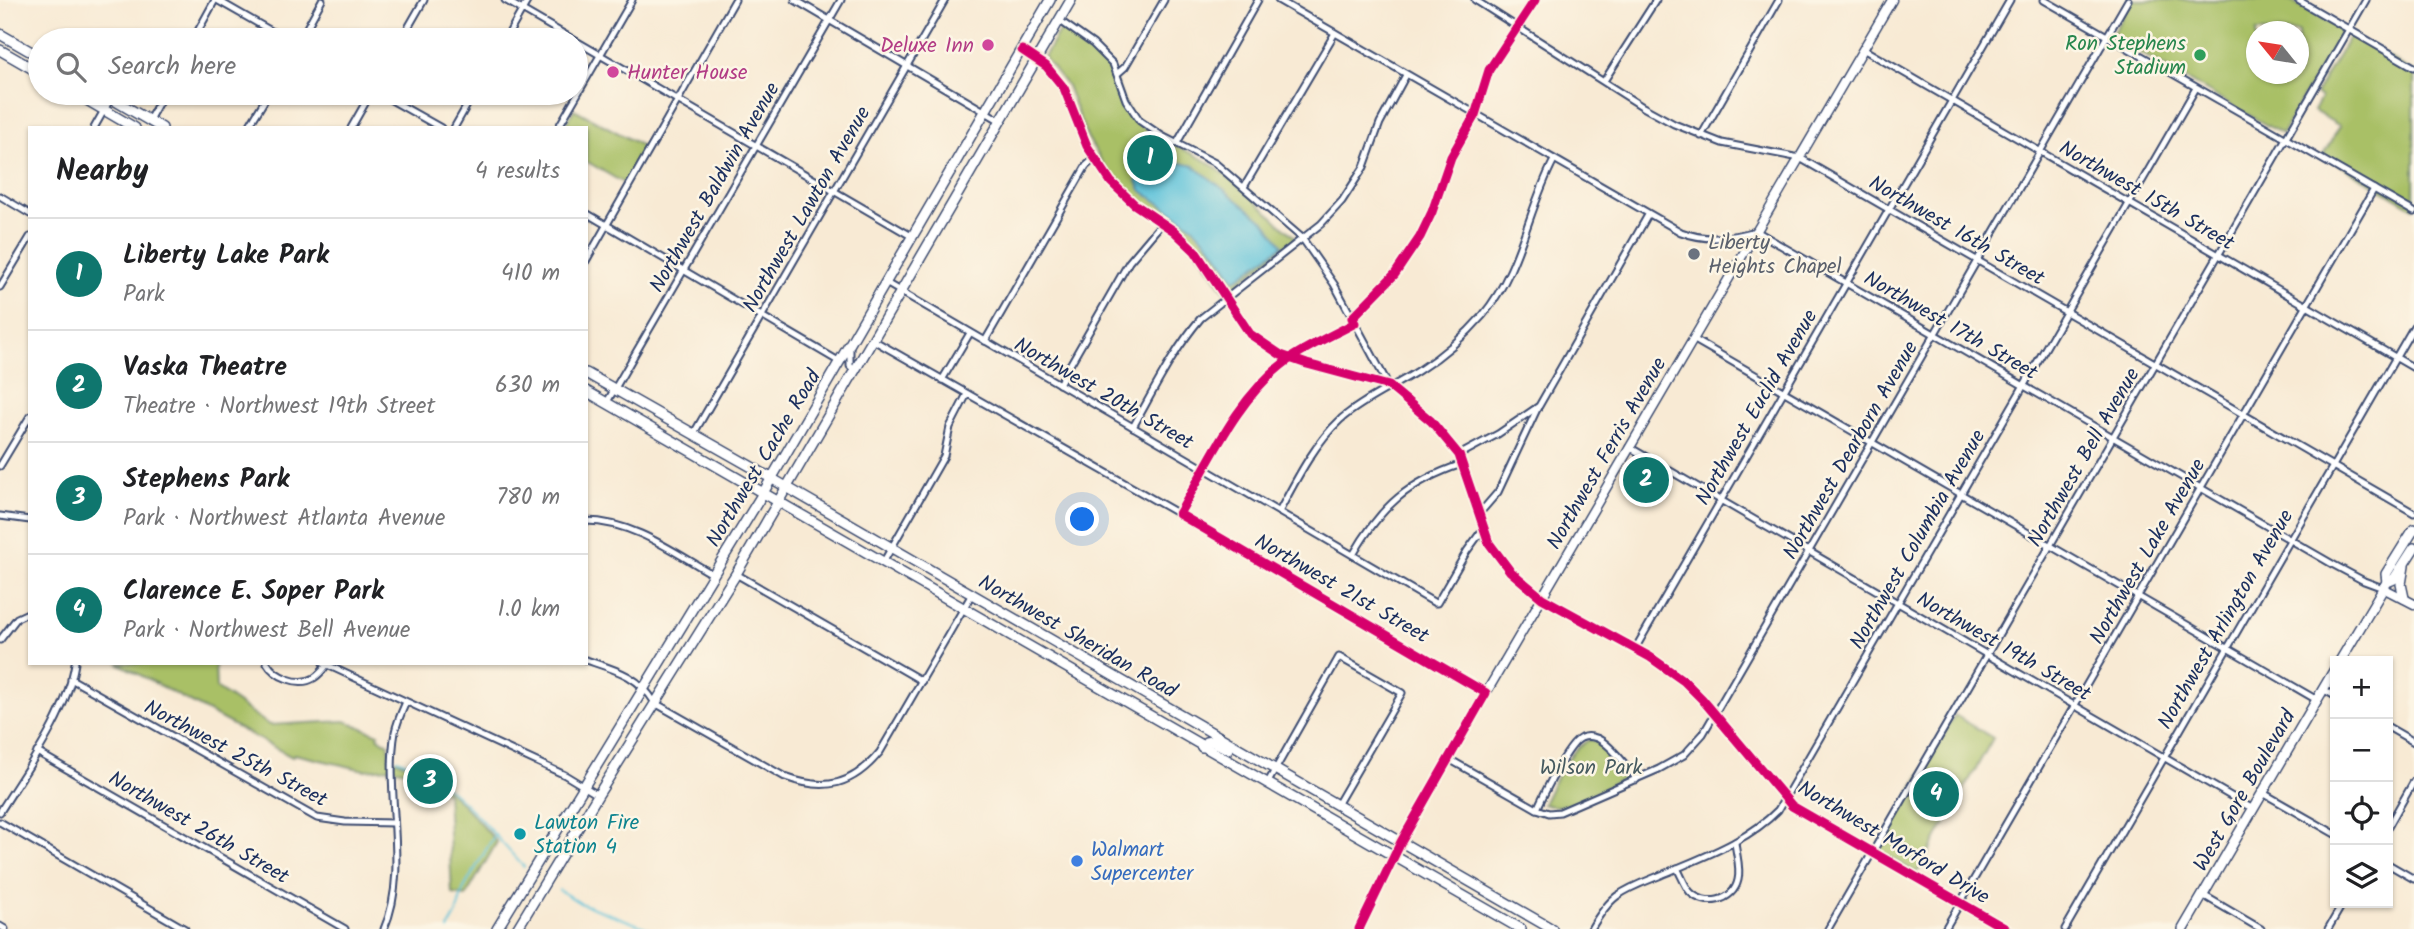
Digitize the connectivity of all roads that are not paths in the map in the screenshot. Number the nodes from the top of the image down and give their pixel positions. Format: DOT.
graph roads {
  1 [pos="216,0"];
  2 [pos="322,0"];
  3 [pos="424,0"];
  4 [pos="505,0"];
  5 [pos="528,0"];
  6 [pos="632,0"];
  7 [pos="735,0"];
  8 [pos="794,0"];
  9 [pos="841,0"];
  10 [pos="945,0"];
  11 [pos="1051,0"];
  12 [pos="1071,0"];
  13 [pos="1164,0"];
  14 [pos="1258,0"];
  15 [pos="1278,0"];
  16 [pos="1475,0"];
  17 [pos="1535,0"];
  18 [pos="1656,0"];
  19 [pos="1779,0"];
  20 [pos="1892,0"];
  21 [pos="2010,0"];
  22 [pos="2044,0"];
  23 [pos="2128,0"];
  24 [pos="2298,0"];
  25 [pos="2366,0"];
  26 [pos="522,10"];
  27 [pos="829,20"];
  28 [pos="1059,20"];
  29 [pos="1518,27"];
  30 [pos="200,28"];
  31 [pos="265,28"];
  32 [pos="307,28"];
  33 [pos="408,28"];
  34 [pos="512,28"];
  35 [pos="553,28"];
  36 [pos="2349,29"];
  37 [pos="1335,33"];
  38 [pos="0,34"];
  39 [pos="2107,36"];
  40 [pos="588,48"];
  41 [pos="0,50"];
  42 [pos="28,50"];
  43 [pos="1022,50"];
  44 [pos="1863,50"];
  45 [pos="600,55"];
  46 [pos="1037,59"];
  47 [pos="906,65"];
  48 [pos="28,66"];
  49 [pos="2414,67"];
  50 [pos="1117,74"];
  51 [pos="1406,75"];
  52 [pos="588,76"];
  53 [pos="1604,81"];
  54 [pos="2196,88"];
  55 [pos="1951,100"];
  56 [pos="678,101"];
  57 [pos="95,105"];
  58 [pos="107,105"];
  59 [pos="123,105"];
  60 [pos="157,105"];
  61 [pos="262,105"];
  62 [pos="364,105"];
  63 [pos="400,105"];
  64 [pos="467,105"];
  65 [pos="571,105"];
  66 [pos="104,110"];
  67 [pos="986,112"];
  68 [pos="1475,115"];
  69 [pos="149,120"];
  70 [pos="1001,121"];
  71 [pos="95,126"];
  72 [pos="132,126"];
  73 [pos="159,126"];
  74 [pos="249,126"];
  75 [pos="352,126"];
  76 [pos="437,126"];
  77 [pos="455,126"];
  78 [pos="559,126"];
  79 [pos="1701,136"];
  80 [pos="2286,139"];
  81 [pos="1177,143"];
  82 [pos="755,146"];
  83 [pos="2040,152"];
  84 [pos="1800,158"];
  85 [pos="1094,159"];
  86 [pos="1554,160"];
  87 [pos="1244,187"];
  88 [pos="2374,189"];
  89 [pos="833,191"];
  90 [pos="0,197"];
  91 [pos="2129,203"];
  92 [pos="1889,209"];
  93 [pos="2414,212"];
  94 [pos="28,213"];
  95 [pos="588,214"];
  96 [pos="1648,215"];
  97 [pos="1162,223"];
  98 [pos="607,226"];
  99 [pos="1756,231"];
  100 [pos="914,237"];
  101 [pos="1302,239"];
  102 [pos="28,240"];
  103 [pos="2219,255"];
  104 [pos="588,258"];
  105 [pos="1977,260"];
  106 [pos="683,270"];
  107 [pos="1846,283"];
  108 [pos="886,284"];
  109 [pos="0,287"];
  110 [pos="902,292"];
  111 [pos="1225,299"];
  112 [pos="2307,306"];
  113 [pos="2066,312"];
  114 [pos="763,316"];
  115 [pos="1353,321"];
  116 [pos="2414,326"];
  117 [pos="970,332"];
  118 [pos="1935,334"];
  119 [pos="1692,339"];
  120 [pos="873,341"];
  121 [pos="985,341"];
  122 [pos="850,344"];
  123 [pos="1290,358"];
  124 [pos="2396,358"];
  125 [pos="840,362"];
  126 [pos="2156,363"];
  127 [pos="2414,368"];
  128 [pos="855,371"];
  129 [pos="588,374"];
  130 [pos="942,380"];
  131 [pos="1059,384"];
  132 [pos="2024,385"];
  133 [pos="1389,386"];
  134 [pos="614,390"];
  135 [pos="1783,391"];
  136 [pos="588,392"];
  137 [pos="967,394"];
  138 [pos="607,402"];
  139 [pos="1539,406"];
  140 [pos="2244,415"];
  141 [pos="28,419"];
  142 [pos="1133,427"];
  143 [pos="694,433"];
  144 [pos="2113,437"];
  145 [pos="1872,443"];
  146 [pos="1629,447"];
  147 [pos="1459,455"];
  148 [pos="1462,464"];
  149 [pos="2332,465"];
  150 [pos="0,466"];
  151 [pos="1205,469"];
  152 [pos="772,478"];
  153 [pos="787,487"];
  154 [pos="2202,488"];
  155 [pos="763,493"];
  156 [pos="1961,494"];
  157 [pos="1720,500"];
  158 [pos="778,502"];
  159 [pos="1279,512"];
  160 [pos="2414,513"];
  161 [pos="1179,514"];
  162 [pos="1479,514"];
  163 [pos="0,516"];
  164 [pos="28,520"];
  165 [pos="588,521"];
  166 [pos="1483,529"];
  167 [pos="2414,529"];
  168 [pos="2289,539"];
  169 [pos="2050,545"];
  170 [pos="892,548"];
  171 [pos="2414,548"];
  172 [pos="1809,552"];
  173 [pos="1353,555"];
  174 [pos="884,561"];
  175 [pos="2404,563"];
  176 [pos="736,574"];
  177 [pos="714,575"];
  178 [pos="2385,585"];
  179 [pos="972,594"];
  180 [pos="2139,597"];
  181 [pos="1542,598"];
  182 [pos="2404,598"];
  183 [pos="1898,603"];
  184 [pos="2414,604"];
  185 [pos="964,607"];
  186 [pos="28,613"];
  187 [pos="0,640"];
  188 [pos="2227,647"];
  189 [pos="1635,649"];
  190 [pos="1987,655"];
  191 [pos="2343,656"];
  192 [pos="588,661"];
  193 [pos="74,665"];
  194 [pos="269,665"];
  195 [pos="324,665"];
  196 [pos="327,665"];
  197 [pos="2330,677"];
  198 [pos="71,679"];
  199 [pos="922,681"];
  200 [pos="645,688"];
  201 [pos="2323,689"];
  202 [pos="1486,693"];
  203 [pos="2330,693"];
  204 [pos="2317,700"];
  205 [pos="406,702"];
  206 [pos="655,703"];
  207 [pos="1133,706"];
  208 [pos="2075,706"];
  209 [pos="1715,714"];
  210 [pos="2393,730"];
  211 [pos="1211,732"];
  212 [pos="2414,742"];
  213 [pos="1202,747"];
  214 [pos="37,752"];
  215 [pos="1252,756"];
  216 [pos="2164,757"];
  217 [pos="1449,759"];
  218 [pos="1276,769"];
  219 [pos="1636,780"];
  220 [pos="2414,781"];
  221 [pos="1267,784"];
  222 [pos="584,785"];
  223 [pos="2263,793"];
  224 [pos="598,795"];
  225 [pos="1784,797"];
  226 [pos="1337,805"];
  227 [pos="1536,809"];
  228 [pos="2253,809"];
  229 [pos="0,812"];
  230 [pos="2393,818"];
  231 [pos="0,822"];
  232 [pos="394,823"];
  233 [pos="2330,831"];
  234 [pos="1401,842"];
  235 [pos="1735,842"];
  236 [pos="1873,851"];
  237 [pos="1394,857"];
  238 [pos="2393,867"];
  239 [pos="1677,868"];
  240 [pos="2414,879"];
  241 [pos="2203,895"];
  242 [pos="1961,903"];
  243 [pos="2340,908"];
  244 [pos="0,926"];
  245 [pos="5,929"];
  246 [pos="185,929"];
  247 [pos="345,929"];
  248 [pos="384,929"];
  249 [pos="497,929"];
  250 [pos="517,929"];
  251 [pos="1359,929"];
  252 [pos="1521,929"];
  253 [pos="1552,929"];
  254 [pos="1591,929"];
  255 [pos="1828,929"];
  256 [pos="1945,929"];
  257 [pos="2006,929"];
  258 [pos="2065,929"];
  259 [pos="2183,929"];
  260 [pos="2261,929"];
  261 [pos="2328,929"];
  1 -- 30 [label="street"];
  1 -- 31 [label="street"];
  2 -- 32 [label="street"];
  3 -- 33 [label="street"];
  4 -- 26 [label="street"];
  5 -- 26 [label="street"];
  6 -- 45 [label="street"];
  7 -- 56 [label="street"];
  8 -- 27 [label="street"];
  9 -- 27 [label="street, Northwest Baldwin Avenue"];
  10 -- 47 [label="street, Northwest Lawton Avenue"];
  11 -- 43 [label="main road, Northwest Cache Road"];
  12 -- 28 [label="main road, Northwest Cache Road"];
  13 -- 50 [label="street"];
  14 -- 81 [label="street"];
  15 -- 37 [label="street"];
  16 -- 29 [label="street, Northwest 16th Street"];
  17 -- 29 [label="street"];
  18 -- 53 [label="street"];
  19 -- 79 [label="street"];
  20 -- 44 [label="main road, Northwest Ferris Avenue"];
  21 -- 55 [label="street, Northwest Euclid Avenue"];
  22 -- 39 [label="street"];
  23 -- 39 [label="street, Northwest Dearborn Avenue"];
  24 -- 36 [label="street"];
  25 -- 36 [label="street, Northwest Bell Avenue"];
  26 -- 34 [label="street"];
  26 -- 35 [label="street"];
  27 -- 47 [label="street"];
  27 -- 82 [label="street, Northwest Baldwin Avenue"];
  28 -- 46 [label="main road, Northwest Cache Road"];
  28 -- 50 [label="street"];
  29 -- 53 [label="street, Northwest 16th Street"];
  29 -- 68 [label="street"];
  36 -- 49 [label="street"];
  36 -- 80 [label="street, Northwest Bell Avenue"];
  37 -- 51 [label="street"];
  37 -- 87 [label="street"];
  38 -- 42 [label="main road"];
  39 -- 54 [label="street"];
  39 -- 83 [label="street, Northwest Dearborn Avenue"];
  40 -- 45 [label="street"];
  41 -- 48 [label="main road"];
  43 -- 46 [label="street"];
  43 -- 67 [label="main road, Northwest Cache Road"];
  44 -- 55 [label="street, Northwest 15th Street"];
  44 -- 84 [label="main road, Northwest Ferris Avenue"];
  45 -- 52 [label="street"];
  45 -- 56 [label="street"];
  46 -- 70 [label="main road, Northwest Cache Road"];
  46 -- 85 [label="street"];
  47 -- 67 [label="street"];
  47 -- 89 [label="street, Northwest Lawton Avenue"];
  50 -- 81 [label="street"];
  51 -- 68 [label="street"];
  51 -- 101 [label="street"];
  53 -- 79 [label="street, Northwest 16th Street"];
  54 -- 80 [label="street"];
  54 -- 91 [label="street, Northwest Columbia Avenue"];
  55 -- 83 [label="street, Northwest 15th Street"];
  55 -- 92 [label="street, Northwest Euclid Avenue"];
  56 -- 82 [label="street"];
  56 -- 98 [label="street"];
  57 -- 66 [label="main road"];
  58 -- 66 [label="street"];
  59 -- 69 [label="main road"];
  60 -- 69 [label="street"];
  61 -- 74 [label="street"];
  62 -- 75 [label="street"];
  63 -- 76 [label="street"];
  64 -- 77 [label="street"];
  65 -- 78 [label="street"];
  66 -- 71 [label="street"];
  66 -- 72 [label="main road"];
  67 -- 70 [label="street"];
  67 -- 100 [label="main road, Northwest Cache Road"];
  68 -- 86 [label="street"];
  68 -- 115 [label="street"];
  69 -- 73 [label="main road"];
  70 -- 110 [label="main road, Northwest Cache Road"];
  79 -- 84 [label="street, Northwest 16th Street"];
  80 -- 88 [label="street"];
  80 -- 103 [label="street, Northwest Bell Avenue"];
  81 -- 87 [label="street"];
  82 -- 89 [label="street"];
  82 -- 106 [label="street, Northwest Baldwin Avenue"];
  83 -- 91 [label="street, Northwest 15th Street"];
  83 -- 105 [label="street, Northwest Dearborn Avenue"];
  84 -- 92 [label="street, Northwest 16th Street"];
  84 -- 99 [label="main road, Northwest Ferris Avenue"];
  85 -- 97 [label="street"];
  85 -- 121 [label="street"];
  86 -- 96 [label="street"];
  86 -- 133 [label="street"];
  87 -- 101 [label="street"];
  88 -- 93 [label="street"];
  88 -- 112 [label="street, Northwest Lake Avenue"];
  89 -- 100 [label="street"];
  89 -- 114 [label="street, Northwest Lawton Avenue"];
  90 -- 94 [label="street"];
  91 -- 103 [label="street, Northwest 15th Street"];
  91 -- 113 [label="street, Northwest Columbia Avenue"];
  92 -- 105 [label="street, Northwest 16th Street"];
  92 -- 107 [label="street, Northwest Euclid Avenue"];
  95 -- 98 [label="street"];
  96 -- 99 [label="street"];
  96 -- 139 [label="street"];
  97 -- 111 [label="street"];
  97 -- 131 [label="street"];
  98 -- 104 [label="street"];
  98 -- 106 [label="street"];
  99 -- 107 [label="street, Northwest 17th Street"];
  99 -- 119 [label="main road, Northwest Ferris Avenue"];
  100 -- 108 [label="main road, Northwest Cache Road"];
  101 -- 111 [label="street"];
  101 -- 115 [label="street"];
  102 -- 109 [label="street"];
  103 -- 112 [label="street, Northwest 15th Street"];
  103 -- 126 [label="street, Northwest Bell Avenue"];
  105 -- 113 [label="street, Northwest 16th Street"];
  105 -- 118 [label="street, Northwest Dearborn Avenue"];
  106 -- 114 [label="street"];
  106 -- 134 [label="street, Northwest Baldwin Avenue"];
  107 -- 118 [label="street, Northwest 17th Street"];
  107 -- 135 [label="street, Northwest Euclid Avenue"];
  108 -- 110 [label="street, Northwest 20th Street"];
  108 -- 122 [label="main road, Northwest Cache Road"];
  110 -- 117 [label="street, Northwest 20th Street"];
  110 -- 120 [label="main road, Northwest Cache Road"];
  111 -- 123 [label="street"];
  111 -- 142 [label="street"];
  112 -- 124 [label="street, Northwest 15th Street"];
  112 -- 140 [label="street, Northwest Lake Avenue"];
  113 -- 126 [label="street, Northwest 16th Street"];
  113 -- 132 [label="street, Northwest Columbia Avenue"];
  114 -- 125 [label="street"];
  114 -- 143 [label="street, Northwest Lawton Avenue"];
  115 -- 123 [label="street"];
  115 -- 133 [label="street"];
  116 -- 124 [label="street, Northwest Arlington Avenue"];
  117 -- 121 [label="street, Northwest 20th Street"];
  117 -- 130 [label="street"];
  118 -- 132 [label="street, Northwest 17th Street"];
  118 -- 145 [label="street, Northwest Dearborn Avenue"];
  119 -- 135 [label="street"];
  119 -- 146 [label="main road, Northwest Ferris Avenue"];
  120 -- 128 [label="main road, Northwest Cache Road"];
  120 -- 130 [label="street, Northwest 21st Street"];
  121 -- 131 [label="street, Northwest 20th Street"];
  122 -- 125 [label="main road, Northwest Cache Road"];
  122 -- 128 [label="street"];
  123 -- 133 [label="street"];
  123 -- 151 [label="street"];
  124 -- 127 [label="street, Northwest 15th Street"];
  124 -- 149 [label="street, Northwest Arlington Avenue"];
  125 -- 152 [label="main road, Northwest Cache Road"];
  126 -- 140 [label="street, Northwest 16th Street"];
  126 -- 144 [label="street, Northwest Bell Avenue"];
  128 -- 153 [label="main road, Northwest Cache Road"];
  129 -- 134 [label="main road, Northwest Sheridan Road"];
  130 -- 137 [label="street, Northwest 21st Street"];
  131 -- 142 [label="street, Northwest 20th Street"];
  132 -- 144 [label="street, Northwest 17th Street"];
  132 -- 156 [label="street, Northwest Columbia Avenue"];
  133 -- 147 [label="street"];
  133 -- 159 [label="street"];
  134 -- 138 [label="street, Northwest Baldwin Avenue"];
  134 -- 143 [label="main road, Northwest Sheridan Road"];
  135 -- 145 [label="street"];
  135 -- 157 [label="street, Northwest Euclid Avenue"];
  136 -- 138 [label="main road, Northwest Sheridan Road"];
  137 -- 161 [label="street, Northwest 21st Street"];
  137 -- 170 [label="street"];
  138 -- 155 [label="main road, Northwest Sheridan Road"];
  139 -- 147 [label="street"];
  139 -- 162 [label="street"];
  140 -- 149 [label="street, Northwest 16th Street"];
  140 -- 154 [label="street, Northwest Lake Avenue"];
  141 -- 150 [label="street"];
  142 -- 151 [label="street, Northwest 20th Street"];
  143 -- 152 [label="main road, Northwest Sheridan Road"];
  144 -- 154 [label="street, Northwest 17th Street"];
  144 -- 169 [label="street, Northwest Bell Avenue"];
  145 -- 156 [label="street"];
  145 -- 172 [label="street, Northwest Dearborn Avenue"];
  146 -- 157 [label="street, Northwest 19th Street"];
  146 -- 181 [label="main road, Northwest Ferris Avenue"];
  147 -- 148 [label="street, Northwest Morford Drive"];
  148 -- 162 [label="street, Northwest Morford Drive"];
  148 -- 173 [label="street"];
  149 -- 160 [label="street, Northwest 16th Street"];
  149 -- 168 [label="street, Northwest Arlington Avenue"];
  151 -- 159 [label="street, Northwest 20th Street"];
  151 -- 161 [label="street"];
  152 -- 153 [label="main road, Northwest Sheridan Road"];
  152 -- 155 [label="main road, Northwest Cache Road"];
  153 -- 158 [label="main road, Northwest Cache Road"];
  153 -- 170 [label="main road, Northwest Sheridan Road"];
  154 -- 168 [label="street, Northwest 17th Street"];
  154 -- 180 [label="street, Northwest Lake Avenue"];
  155 -- 158 [label="main road, Northwest Sheridan Road"];
  155 -- 177 [label="main road, Northwest Cache Road"];
  156 -- 169 [label="street"];
  156 -- 183 [label="street, Northwest Columbia Avenue"];
  157 -- 172 [label="street, Northwest 19th Street"];
  157 -- 189 [label="street, Northwest Euclid Avenue"];
  158 -- 174 [label="main road, Northwest Sheridan Road"];
  158 -- 176 [label="main road, Northwest Cache Road"];
  159 -- 173 [label="street, Northwest 20th Street"];
  161 -- 202 [label="street, Northwest 21st Street"];
  162 -- 166 [label="street, Northwest Morford Drive"];
  163 -- 164 [label="street"];
  165 -- 177 [label="street"];
  166 -- 173 [label="street, Northwest 20th Street"];
  166 -- 181 [label="street, Northwest Morford Drive"];
  167 -- 178 [label="main road"];
  168 -- 178 [label="street, Northwest 17th Street"];
  168 -- 188 [label="street, Northwest Arlington Avenue"];
  169 -- 180 [label="street"];
  169 -- 190 [label="street, Northwest Bell Avenue"];
  170 -- 174 [label="street"];
  170 -- 179 [label="main road, Northwest Sheridan Road"];
  171 -- 175 [label="main road"];
  172 -- 183 [label="street, Northwest 19th Street"];
  172 -- 209 [label="street, Northwest Dearborn Avenue"];
  174 -- 185 [label="main road, Northwest Sheridan Road"];
  175 -- 178 [label="main road"];
  175 -- 182 [label="main road"];
  176 -- 199 [label="street"];
  176 -- 206 [label="main road, Northwest Cache Road"];
  177 -- 200 [label="main road, Northwest Cache Road"];
  178 -- 182 [label="main road"];
  178 -- 191 [label="main road"];
  179 -- 185 [label="street"];
  179 -- 211 [label="main road, Northwest Sheridan Road"];
  180 -- 188 [label="street"];
  180 -- 208 [label="street, Northwest Lake Avenue"];
  181 -- 189 [label="street, Northwest Morford Drive"];
  181 -- 202 [label="main road, Northwest Ferris Avenue"];
  182 -- 184 [label="main road"];
  183 -- 190 [label="street, Northwest 19th Street"];
  183 -- 225 [label="street, Northwest Columbia Avenue"];
  185 -- 199 [label="street"];
  185 -- 207 [label="main road, Northwest Sheridan Road"];
  186 -- 187 [label="street"];
  188 -- 204 [label="street"];
  188 -- 216 [label="street, Northwest Arlington Avenue"];
  189 -- 209 [label="street, Northwest Morford Drive"];
  190 -- 208 [label="street, Northwest 19th Street"];
  190 -- 236 [label="street, Northwest Bell Avenue"];
  192 -- 200 [label="street"];
  193 -- 198 [label="street"];
  194 -- 195 [label="street"];
  196 -- 205 [label="street"];
  197 -- 201 [label="main road, West Gore Boulevard"];
  198 -- 214 [label="street"];
  198 -- 232 [label="street, Northwest 25th Street"];
  199 -- 206 [label="street"];
  200 -- 206 [label="street"];
  200 -- 222 [label="main road, Northwest Cache Road"];
  201 -- 203 [label="street"];
  201 -- 204 [label="main road, West Gore Boulevard"];
  202 -- 217 [label="main road, Northwest Ferris Avenue"];
  204 -- 223 [label="main road, West Gore Boulevard"];
  205 -- 222 [label="street"];
  205 -- 232 [label="street"];
  206 -- 224 [label="main road, Northwest Cache Road"];
  207 -- 211 [label="main road"];
  207 -- 213 [label="main road, Northwest Sheridan Road"];
  208 -- 216 [label="street, Northwest 19th Street"];
  208 -- 242 [label="street, Northwest Lake Avenue"];
  209 -- 219 [label="street, Northwest Dearborn Avenue"];
  209 -- 225 [label="street, Northwest Morford Drive"];
  210 -- 212 [label="street"];
  211 -- 215 [label="main road, Northwest Sheridan Road"];
  213 -- 215 [label="main road"];
  213 -- 221 [label="main road, Northwest Sheridan Road"];
  214 -- 229 [label="street"];
  214 -- 247 [label="street, Northwest 26th Street"];
  215 -- 218 [label="main road, Northwest Sheridan Road"];
  216 -- 228 [label="street, Northwest 19th Street"];
  216 -- 258 [label="street, Northwest Arlington Avenue"];
  217 -- 227 [label="street"];
  217 -- 234 [label="main road, Northwest Ferris Avenue"];
  218 -- 221 [label="street"];
  218 -- 226 [label="main road, Northwest Sheridan Road"];
  218 -- 226 [label="street"];
  219 -- 227 [label="street, Northwest Dearborn Avenue"];
  219 -- 227 [label="street"];
  220 -- 230 [label="street"];
  221 -- 237 [label="main road, Northwest Sheridan Road"];
  222 -- 224 [label="street"];
  222 -- 249 [label="main road, Northwest Cache Road"];
  223 -- 228 [label="main road, West Gore Boulevard"];
  223 -- 233 [label="street"];
  224 -- 250 [label="main road, Northwest Cache Road"];
  225 -- 235 [label="street, Northwest Columbia Avenue"];
  225 -- 236 [label="street, Northwest Morford Drive"];
  226 -- 234 [label="main road, Northwest Sheridan Road"];
  228 -- 241 [label="main road, West Gore Boulevard"];
  231 -- 246 [label="street"];
  232 -- 248 [label="street"];
  234 -- 237 [label="main road, Northwest Ferris Avenue"];
  234 -- 253 [label="main road, Northwest Sheridan Road"];
  235 -- 239 [label="street, Northwest Columbia Avenue"];
  235 -- 239 [label="street"];
  236 -- 242 [label="street, Northwest Morford Drive"];
  236 -- 255 [label="street, Northwest Bell Avenue"];
  237 -- 251 [label="main road, Northwest Ferris Avenue"];
  237 -- 252 [label="main road, Northwest Sheridan Road"];
  238 -- 240 [label="street"];
  239 -- 254 [label="street, Northwest Columbia Avenue"];
  241 -- 259 [label="main road, West Gore Boulevard"];
  241 -- 260 [label="street"];
  242 -- 256 [label="street, Northwest Lake Avenue"];
  242 -- 257 [label="street, Northwest Morford Drive"];
  243 -- 261 [label="street"];
  244 -- 245 [label="street"];
}
